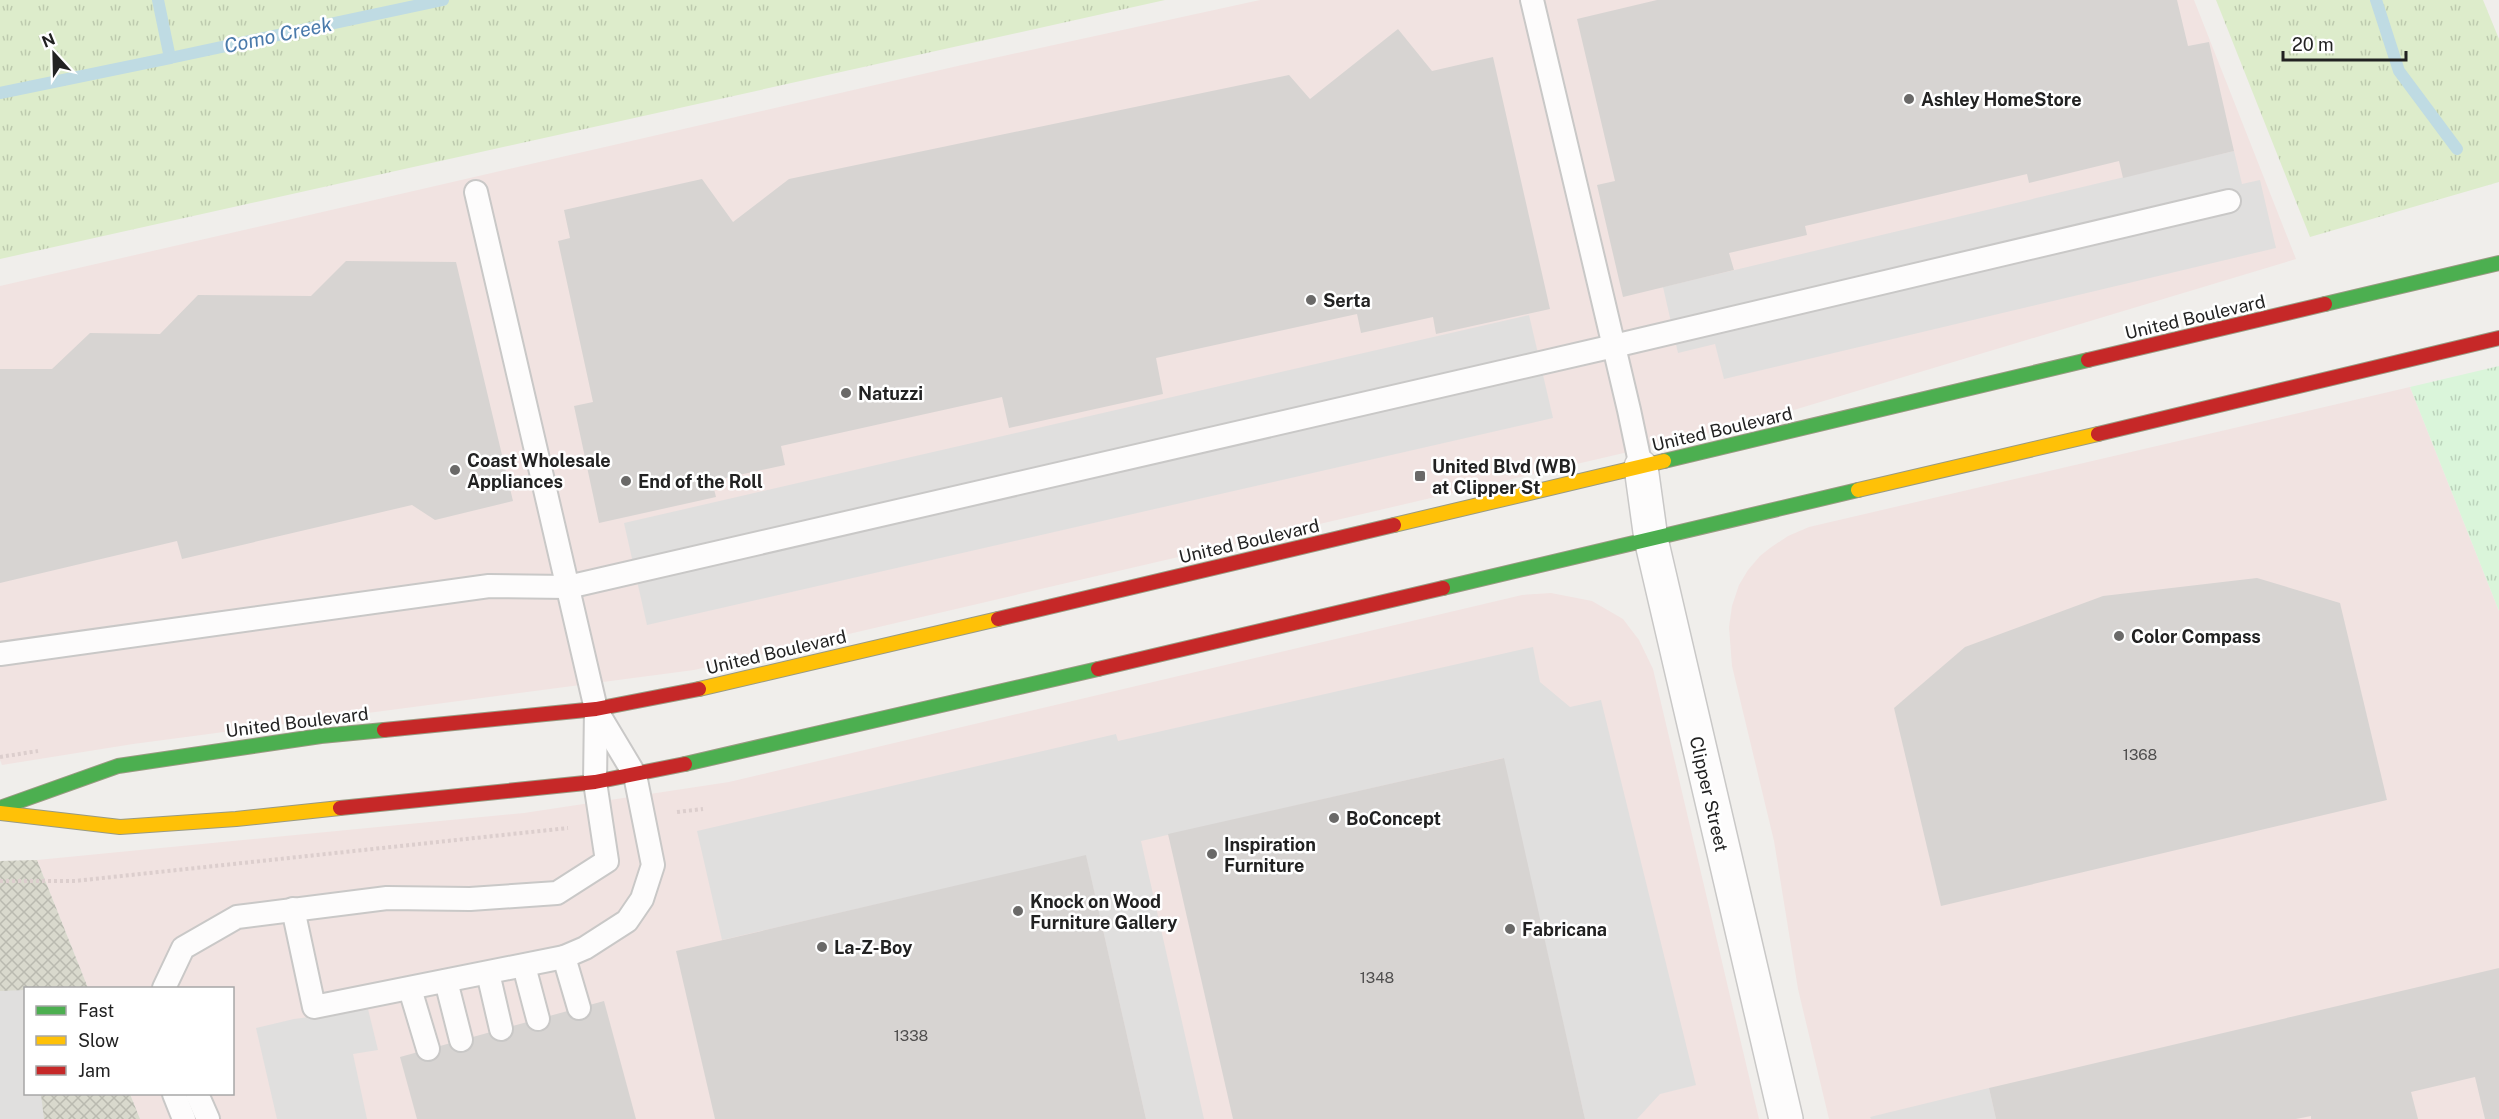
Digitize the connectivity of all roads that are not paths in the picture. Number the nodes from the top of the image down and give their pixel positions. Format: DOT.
graph roads {
  1 [pos="1532,0"];
  2 [pos="476,192"];
  3 [pos="2229,201"];
  4 [pos="2499,263"];
  5 [pos="2499,338"];
  6 [pos="1614,346"];
  7 [pos="1641,467"];
  8 [pos="1651,539"];
  9 [pos="568,586"];
  10 [pos="0,654"];
  11 [pos="596,709"];
  12 [pos="635,775"];
  13 [pos="595,782"];
  14 [pos="0,808"];
  15 [pos="0,813"];
  16 [pos="293,909"];
  17 [pos="564,957"];
  18 [pos="524,966"];
  19 [pos="488,973"];
  20 [pos="446,981"];
  21 [pos="164,987"];
  22 [pos="410,989"];
  23 [pos="579,1008"];
  24 [pos="538,1019"];
  25 [pos="501,1029"];
  26 [pos="460,1040"];
  27 [pos="428,1049"];
  28 [pos="174,1095"];
  29 [pos="197,1095"];
  30 [pos="184,1119"];
  31 [pos="208,1119"];
  32 [pos="1786,1119"];
  1 -- 6 [label="lane"];
  2 -- 9 [label="lane"];
  3 -- 6 [label="lane"];
  4 -- 7 [label="main road, United Boulevard"];
  5 -- 8 [label="main road"];
  6 -- 7 [label="lane"];
  6 -- 9 [label="lane"];
  7 -- 8 [label="street, Clipper Street"];
  7 -- 11 [label="main road, United Boulevard"];
  8 -- 12 [label="main road"];
  8 -- 32 [label="street, Clipper Street"];
  9 -- 10 [label="lane"];
  9 -- 11 [label="lane"];
  11 -- 12 [label="lane"];
  11 -- 13 [label="lane"];
  11 -- 14 [label="main road, United Boulevard"];
  12 -- 13 [label="main road"];
  12 -- 17 [label="lane"];
  13 -- 15 [label="main road"];
  13 -- 16 [label="lane"];
  16 -- 21 [label="lane"];
  16 -- 22 [label="lane"];
  17 -- 18 [label="lane"];
  17 -- 23 [label="lane"];
  18 -- 19 [label="lane"];
  18 -- 24 [label="lane"];
  19 -- 20 [label="lane"];
  19 -- 25 [label="lane"];
  20 -- 22 [label="lane"];
  20 -- 26 [label="lane"];
  22 -- 27 [label="lane"];
  28 -- 30 [label="lane"];
  29 -- 31 [label="lane"];
}
